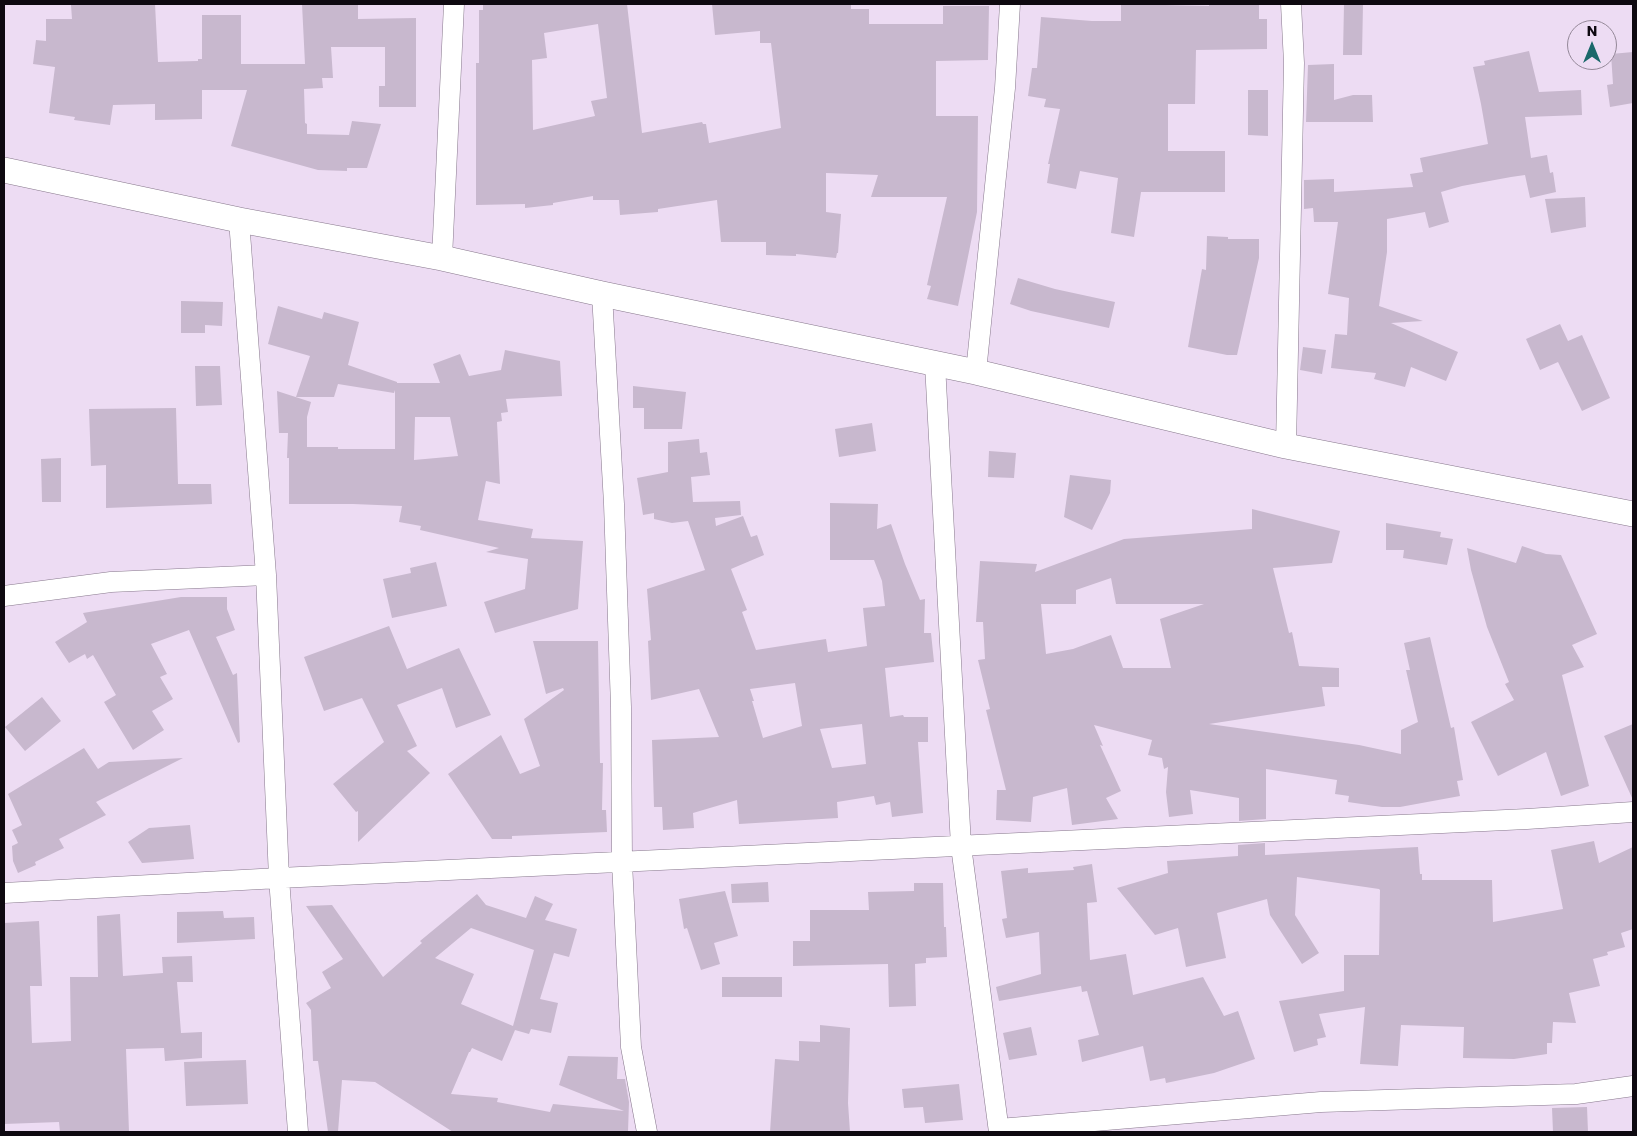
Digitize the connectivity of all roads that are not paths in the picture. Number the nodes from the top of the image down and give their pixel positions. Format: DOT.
graph roads {
  1 [pos="454,4"];
  2 [pos="1010,4"];
  3 [pos="1291,4"];
  4 [pos="4,170"];
  5 [pos="239,220"];
  6 [pos="442,258"];
  7 [pos="602,294"];
  8 [pos="935,364"];
  9 [pos="976,372"];
  10 [pos="1286,446"];
  11 [pos="1633,514"];
  12 [pos="266,574"];
  13 [pos="4,596"];
  14 [pos="1633,812"];
  15 [pos="961,846"];
  16 [pos="622,862"];
  17 [pos="279,878"];
  18 [pos="4,893"];
  19 [pos="1633,1086"];
  20 [pos="999,1131"];
  21 [pos="298,1132"];
  22 [pos="647,1132"];
  1 -- 6 [label="street"];
  2 -- 9 [label="street"];
  3 -- 10 [label="street"];
  4 -- 5 [label="street"];
  5 -- 6 [label="street"];
  5 -- 12 [label="street"];
  6 -- 7 [label="street"];
  7 -- 8 [label="street"];
  7 -- 16 [label="street"];
  8 -- 9 [label="street"];
  8 -- 15 [label="street"];
  9 -- 10 [label="street"];
  10 -- 11 [label="street"];
  12 -- 13 [label="street"];
  12 -- 17 [label="street"];
  14 -- 15 [label="street"];
  15 -- 16 [label="street"];
  15 -- 20 [label="street"];
  16 -- 17 [label="street"];
  16 -- 22 [label="street"];
  17 -- 18 [label="street"];
  17 -- 21 [label="street"];
  19 -- 20 [label="street"];
}
